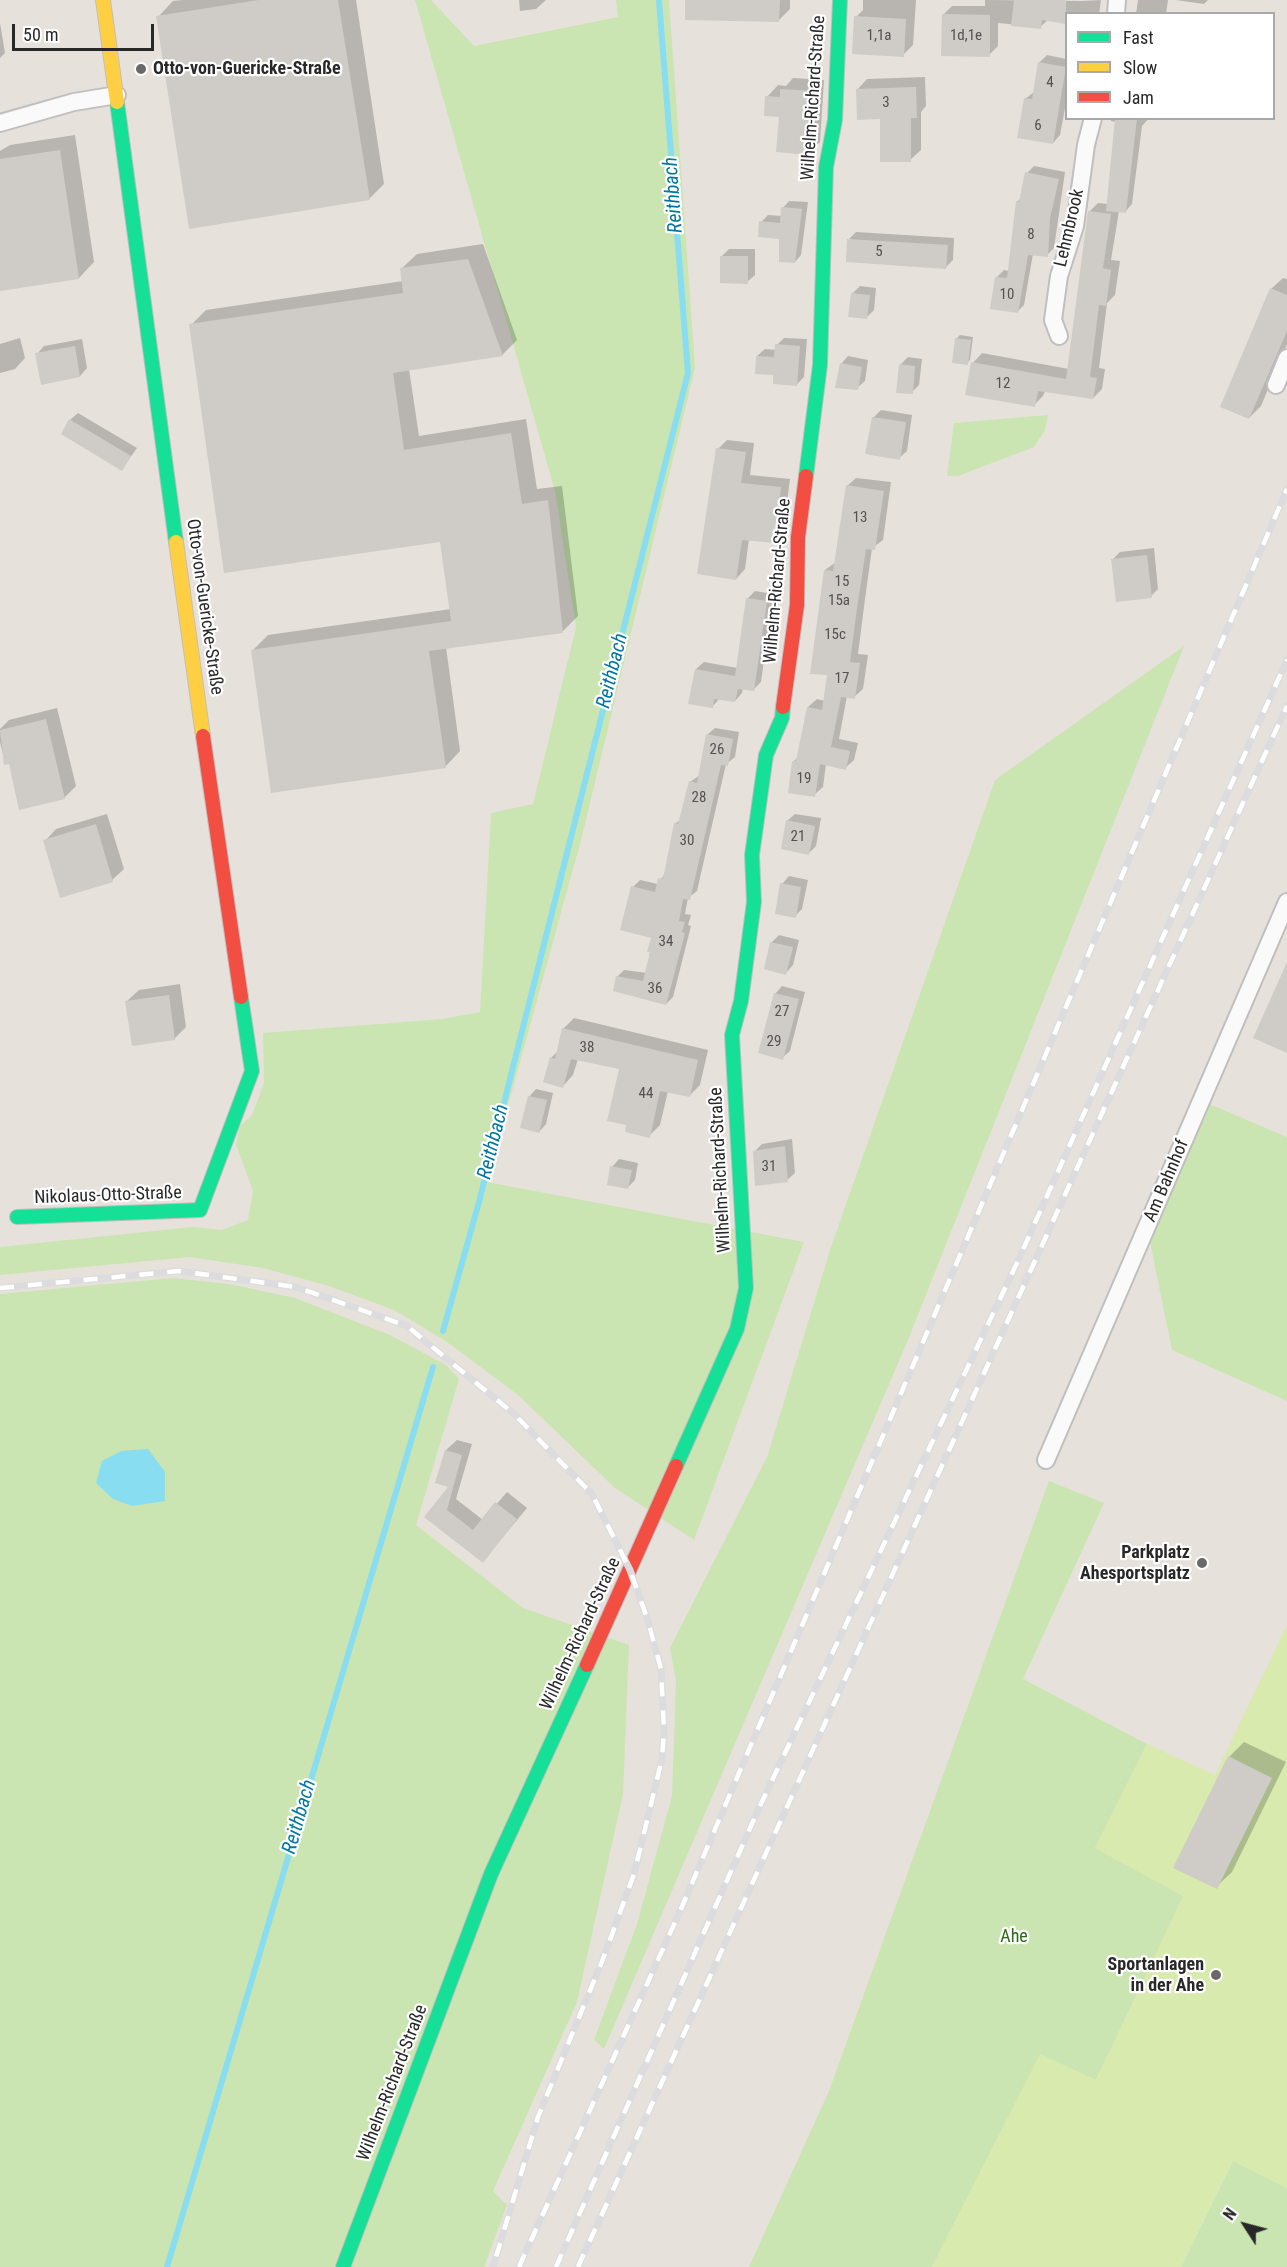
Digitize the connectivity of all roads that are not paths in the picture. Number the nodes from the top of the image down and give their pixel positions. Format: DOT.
graph roads {
  1 [pos="103,0"];
  2 [pos="840,0"];
  3 [pos="117,95"];
  4 [pos="1093,120"];
  5 [pos="0,123"];
  6 [pos="1059,336"];
  7 [pos="1287,358"];
  8 [pos="1276,385"];
  9 [pos="1287,902"];
  10 [pos="200,1210"];
  11 [pos="17,1217"];
  12 [pos="1046,1460"];
  13 [pos="343,2267"];
  1 -- 3 [label="street, Otto-von-Guericke-Straße"];
  2 -- 13 [label="street, Wilhelm-Richard-Straße"];
  3 -- 5 [label="street"];
  3 -- 10 [label="street, Otto-von-Guericke-Straße"];
  4 -- 6 [label="street, Lehmbrook"];
  7 -- 8 [label="street"];
  9 -- 12 [label="street, Am Bahnhof"];
  10 -- 11 [label="street, Nikolaus-Otto-Straße"];
}
